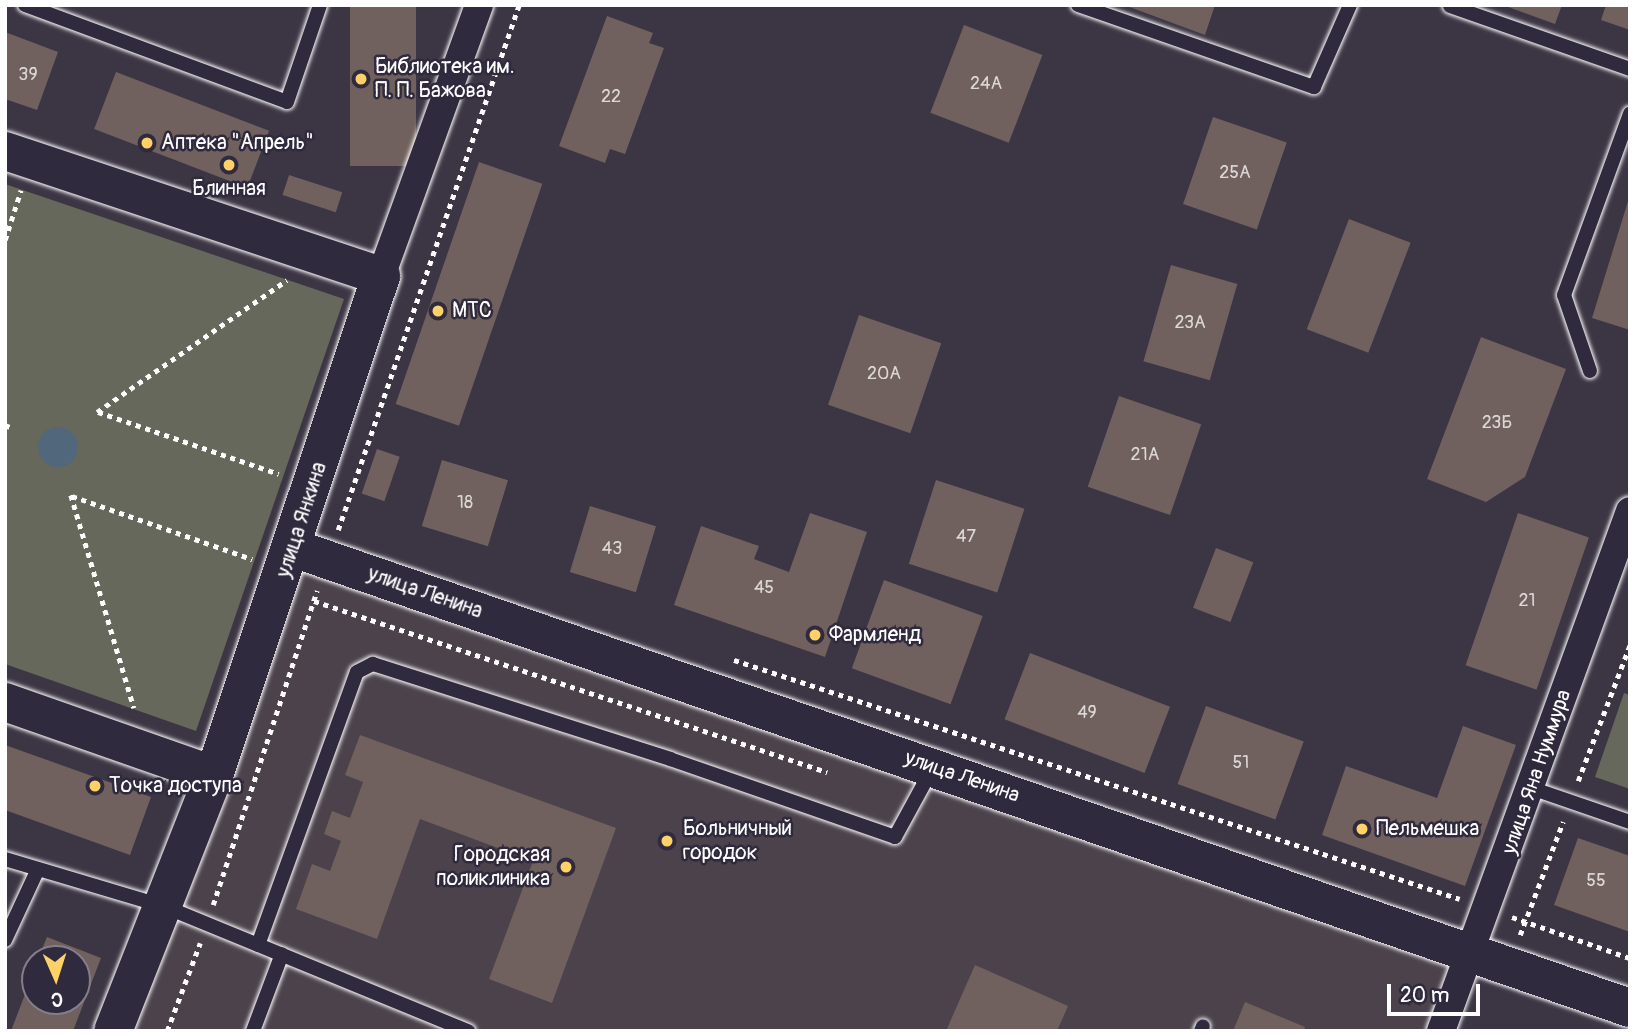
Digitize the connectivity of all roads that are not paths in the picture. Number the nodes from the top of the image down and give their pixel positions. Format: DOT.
graph roads {
  1 [pos="25,5"];
  2 [pos="320,5"];
  3 [pos="480,5"];
  4 [pos="1078,5"];
  5 [pos="1350,5"];
  6 [pos="1450,5"];
  7 [pos="1630,69"];
  8 [pos="1630,114"];
  9 [pos="5,151"];
  10 [pos="381,276"];
  11 [pos="1590,371"];
  12 [pos="1630,511"];
  13 [pos="323,537"];
  14 [pos="5,702"];
  15 [pos="933,767"];
  16 [pos="214,775"];
  17 [pos="1531,788"];
  18 [pos="1630,822"];
  19 [pos="5,859"];
  20 [pos="38,869"];
  21 [pos="163,906"];
  22 [pos="5,940"];
  23 [pos="258,945"];
  24 [pos="1471,952"];
  25 [pos="282,954"];
  26 [pos="1630,1008"];
  27 [pos="113,1031"];
  28 [pos="253,1031"];
  29 [pos="468,1031"];
  30 [pos="1441,1031"];
  1 -- 2 [label="lane"];
  3 -- 10 [label="street, улица Янкина"];
  4 -- 5 [label="lane"];
  6 -- 7 [label="lane"];
  8 -- 11 [label="lane"];
  9 -- 10 [label="main road"];
  10 -- 13 [label="main road, улица Янкина"];
  12 -- 17 [label="street, улица Яна Нуммура"];
  13 -- 15 [label="main road, улица Ленина"];
  13 -- 16 [label="main road, улица Янкина"];
  14 -- 16 [label="main road"];
  15 -- 23 [label="lane"];
  15 -- 24 [label="main road, улица Ленина"];
  16 -- 21 [label="main road, улица Янкина"];
  17 -- 18 [label="lane"];
  17 -- 24 [label="street, улица Яна Нуммура"];
  19 -- 20 [label="lane"];
  20 -- 21 [label="lane"];
  20 -- 22 [label="lane"];
  21 -- 23 [label="lane"];
  21 -- 27 [label="main road, улица Янкина"];
  23 -- 25 [label="lane"];
  24 -- 26 [label="main road, улица Ленина"];
  24 -- 30 [label="street, улица Яна Нуммура"];
  25 -- 28 [label="lane"];
  25 -- 29 [label="lane"];
}
